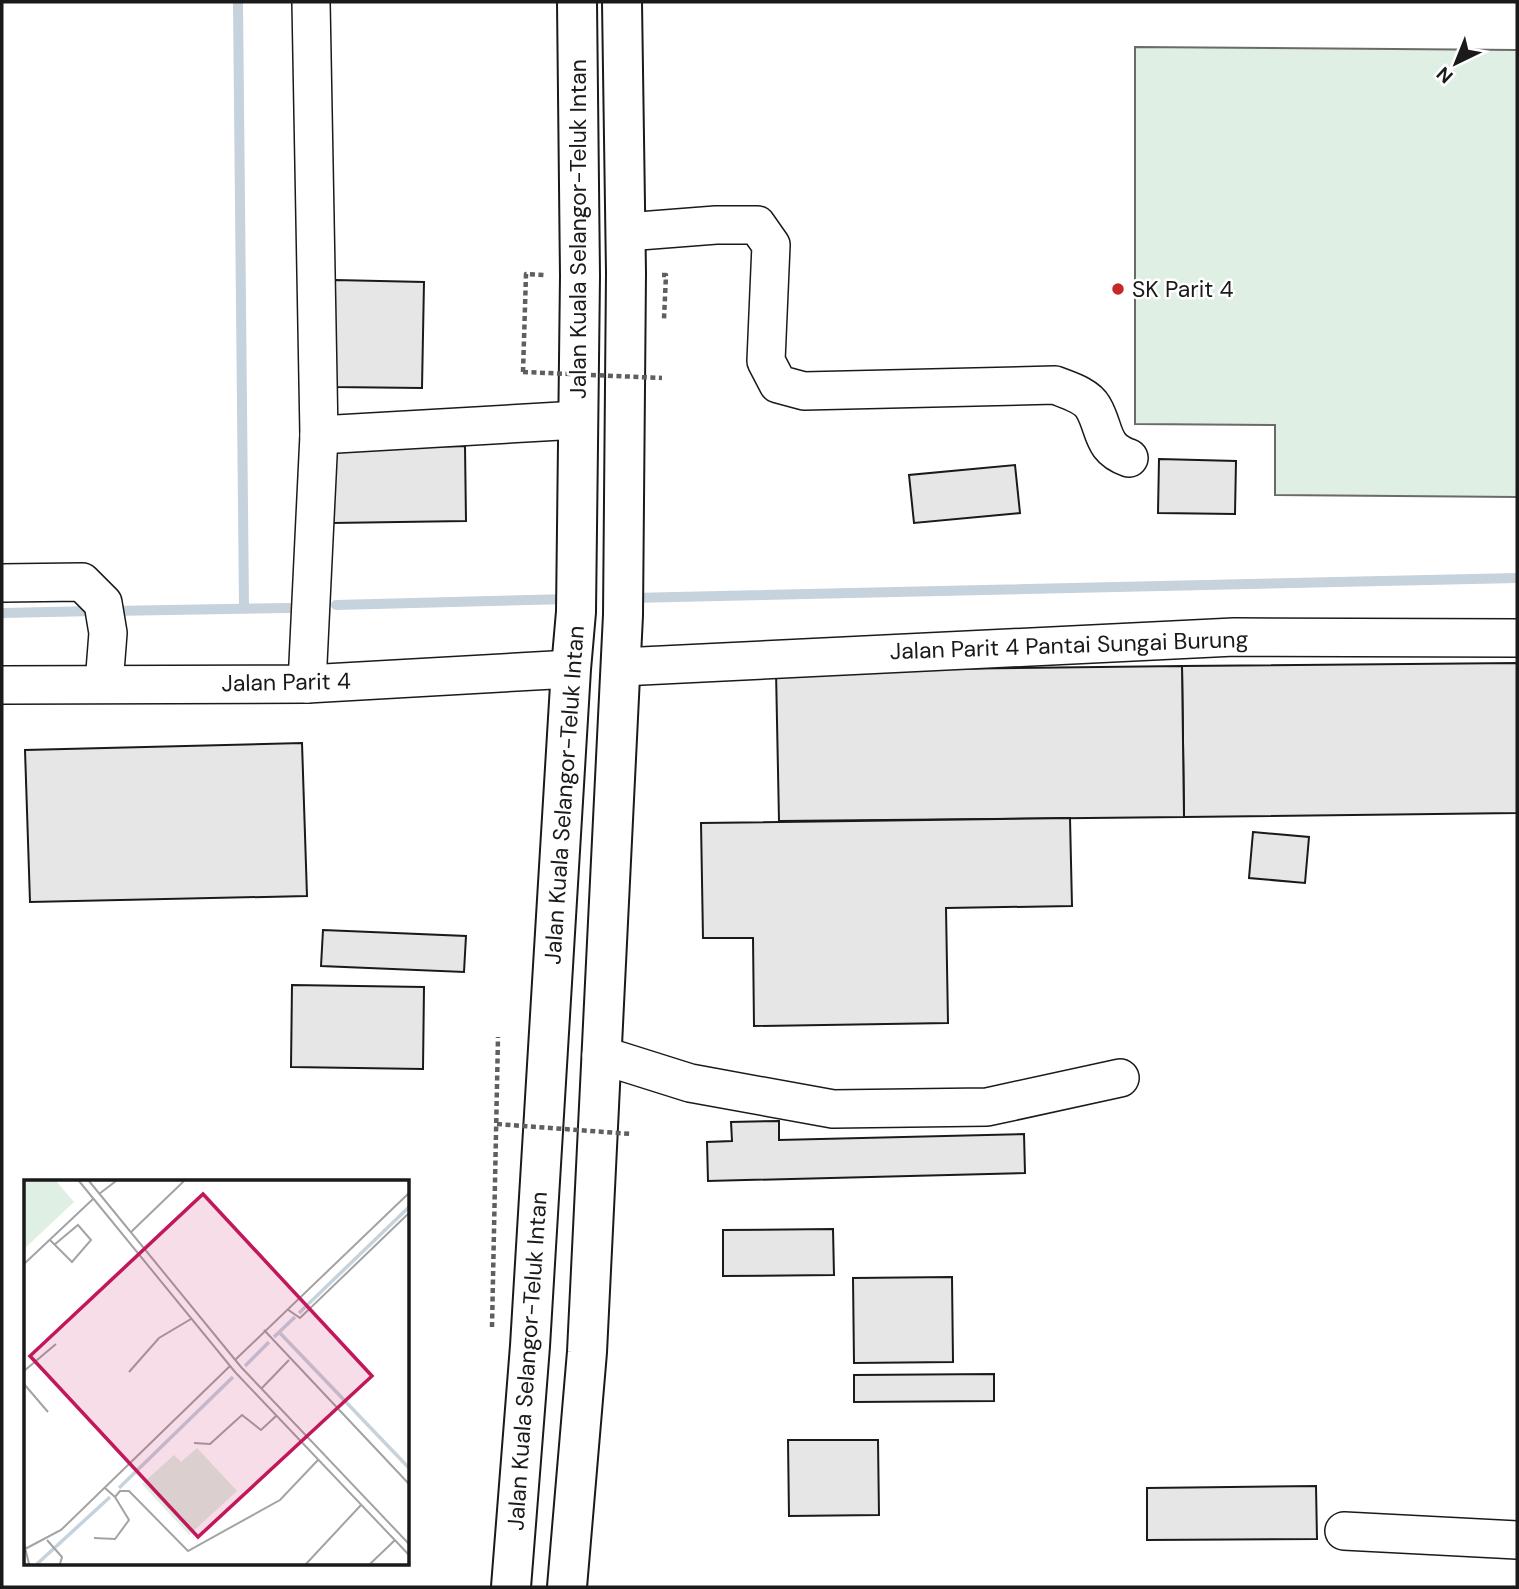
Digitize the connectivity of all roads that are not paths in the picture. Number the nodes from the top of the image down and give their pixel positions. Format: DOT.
graph roads {
  1 [pos="311,2"];
  2 [pos="577,2"];
  3 [pos="622,2"];
  4 [pos="626,232"];
  5 [pos="578,420"];
  6 [pos="319,435"];
  7 [pos="1129,458"];
  8 [pos="2,583"];
  9 [pos="1517,638"];
  10 [pos="621,667"];
  11 [pos="571,669"];
  12 [pos="104,684"];
  13 [pos="307,684"];
  14 [pos="2,685"];
  15 [pos="601,1055"];
  16 [pos="1120,1078"];
  17 [pos="1344,1531"];
  18 [pos="1517,1540"];
  19 [pos="511,1587"];
  20 [pos="568,1587"];
  1 -- 6 [label="street"];
  2 -- 5 [label="highway, Jalan Kuala Selangor-Teluk Intan"];
  3 -- 4 [label="highway, Jalan Kuala Selangor-Teluk Intan"];
  4 -- 7 [label="street"];
  4 -- 10 [label="highway, Jalan Kuala Selangor-Teluk Intan"];
  5 -- 6 [label="street"];
  5 -- 11 [label="highway, Jalan Kuala Selangor-Teluk Intan"];
  6 -- 13 [label="street"];
  8 -- 12 [label="street"];
  9 -- 10 [label="street, Jalan Parit 4 Pantai Sungai Burung"];
  10 -- 15 [label="highway, Jalan Kuala Selangor-Teluk Intan"];
  11 -- 13 [label="street, Jalan Parit 4"];
  11 -- 19 [label="highway, Jalan Kuala Selangor-Teluk Intan"];
  12 -- 13 [label="street, Jalan Parit 4"];
  12 -- 14 [label="street, Jalan Parit 4"];
  15 -- 16 [label="street"];
  15 -- 20 [label="highway, Jalan Kuala Selangor-Teluk Intan"];
  17 -- 18 [label="street"];
}
